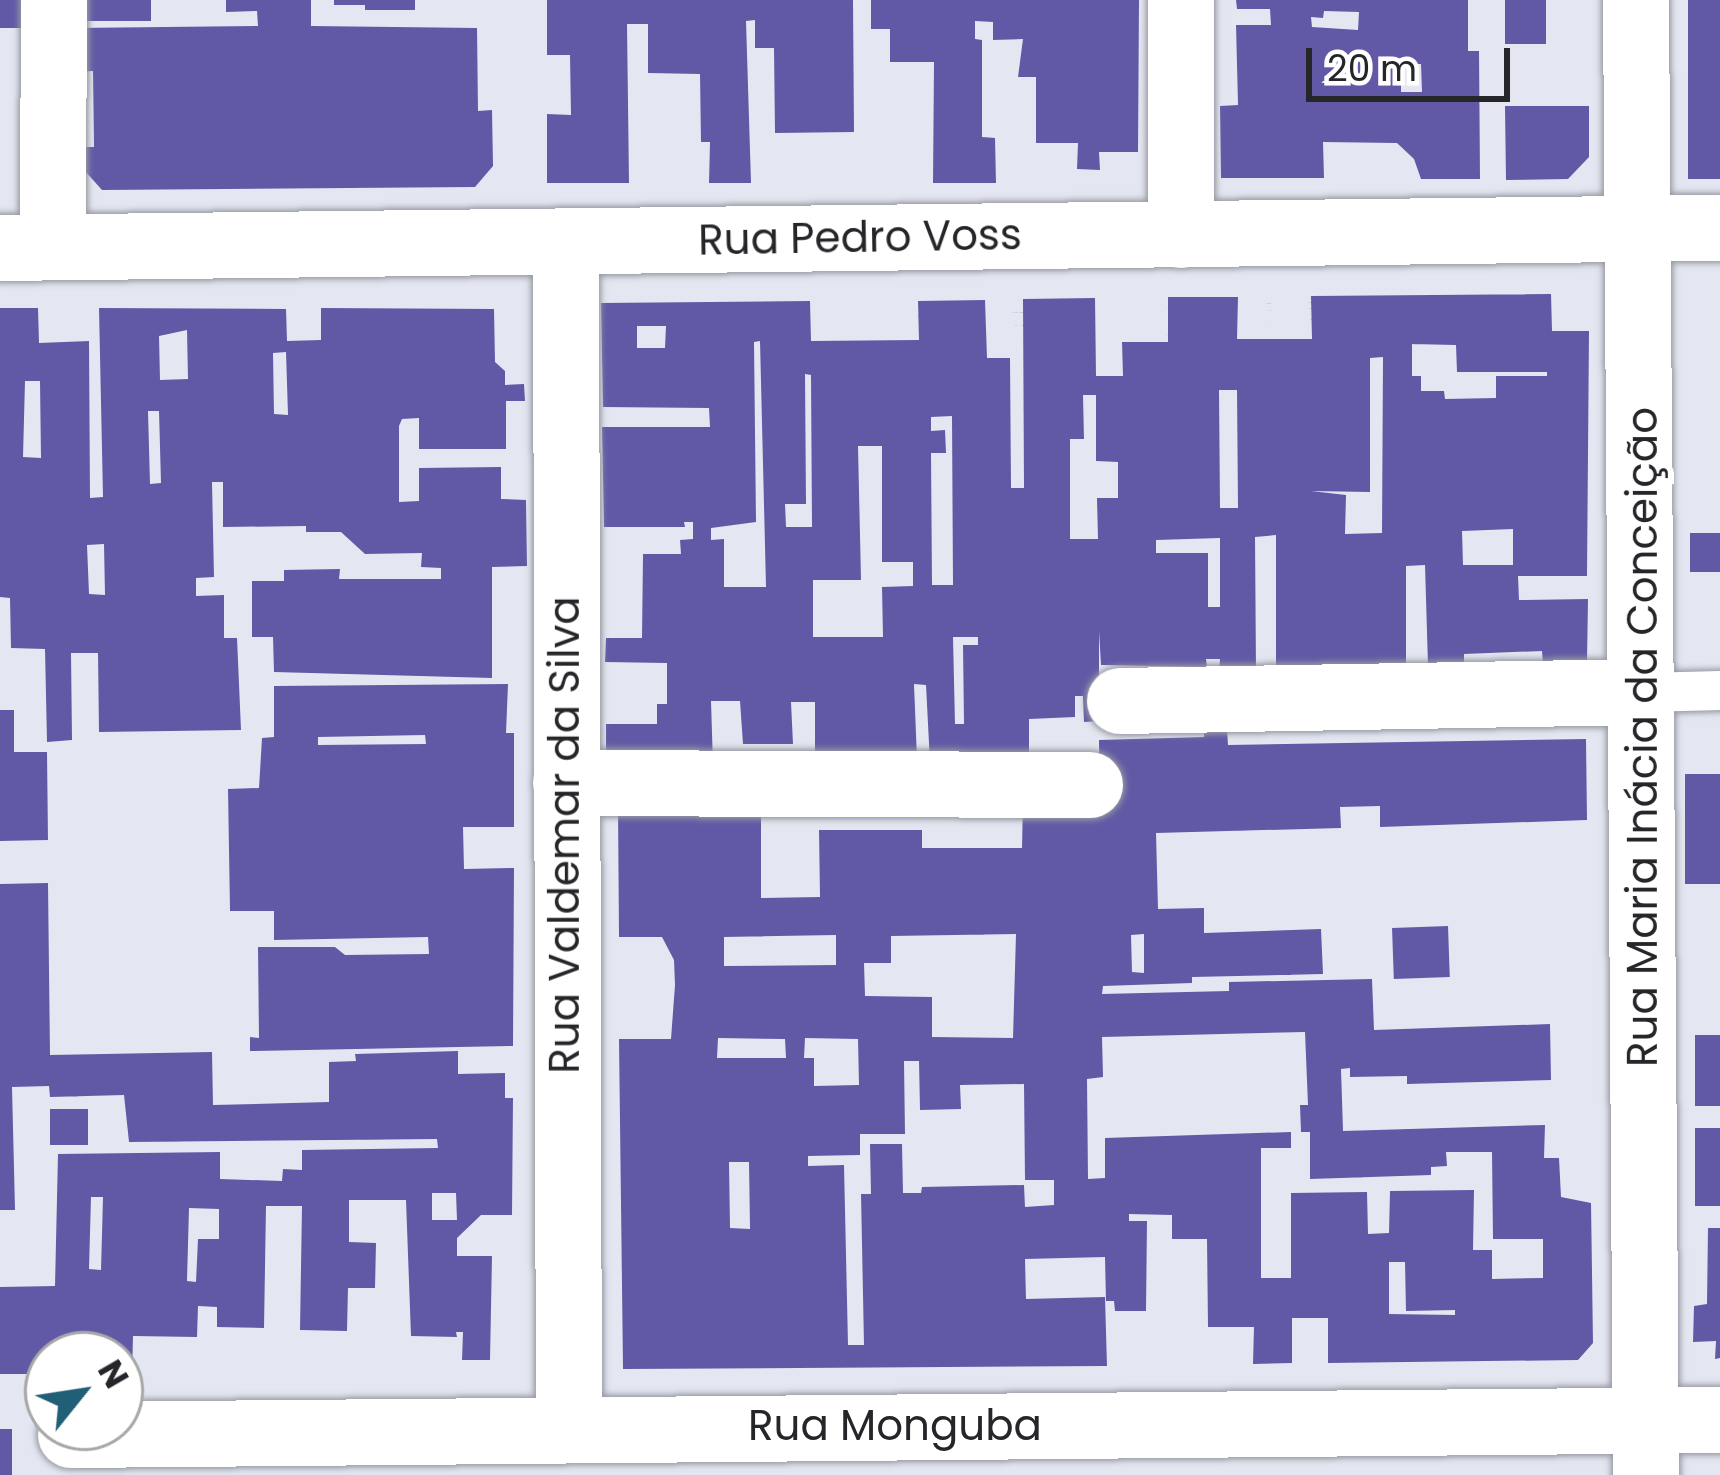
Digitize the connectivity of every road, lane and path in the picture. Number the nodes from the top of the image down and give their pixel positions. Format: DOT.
graph roads {
  1 [pos="54,0"];
  2 [pos="1181,0"];
  3 [pos="1636,0"];
  4 [pos="1720,228"];
  5 [pos="1640,229"];
  6 [pos="1181,235"];
  7 [pos="566,242"];
  8 [pos="27,247"];
  9 [pos="1720,690"];
  10 [pos="1642,692"];
  11 [pos="1120,701"];
  12 [pos="566,783"];
  13 [pos="1090,785"];
  14 [pos="1720,1420"];
  15 [pos="569,1429"];
  16 [pos="144,1438"];
  17 [pos="1646,1448"];
  18 [pos="1280,1450"];
  19 [pos="491,1453"];
  1 -- 8 [label="street"];
  2 -- 6 [label="street"];
  3 -- 5 [label="street, Rua Maria Inácia da Conceição"];
  4 -- 5 [label="street, Rua Pedro Voss"];
  5 -- 6 [label="street, Rua Pedro Voss"];
  5 -- 10 [label="street, Rua Maria Inácia da Conceição"];
  6 -- 7 [label="street, Rua Pedro Voss"];
  7 -- 8 [label="street, Rua Pedro Voss"];
  7 -- 12 [label="street, Rua Valdemar da Silva"];
  9 -- 10 [label="lane"];
  10 -- 11 [label="street"];
  10 -- 17 [label="street, Rua Maria Inácia da Conceição"];
  12 -- 13 [label="street"];
  12 -- 15 [label="street, Rua Valdemar da Silva"];
  14 -- 17 [label="street, Rua Monguba"];
  15 -- 18 [label="street, Rua Monguba"];
  15 -- 19 [label="street, Rua Monguba"];
  16 -- 19 [label="street, Rua Monguba"];
  17 -- 18 [label="street, Rua Monguba"];
}
